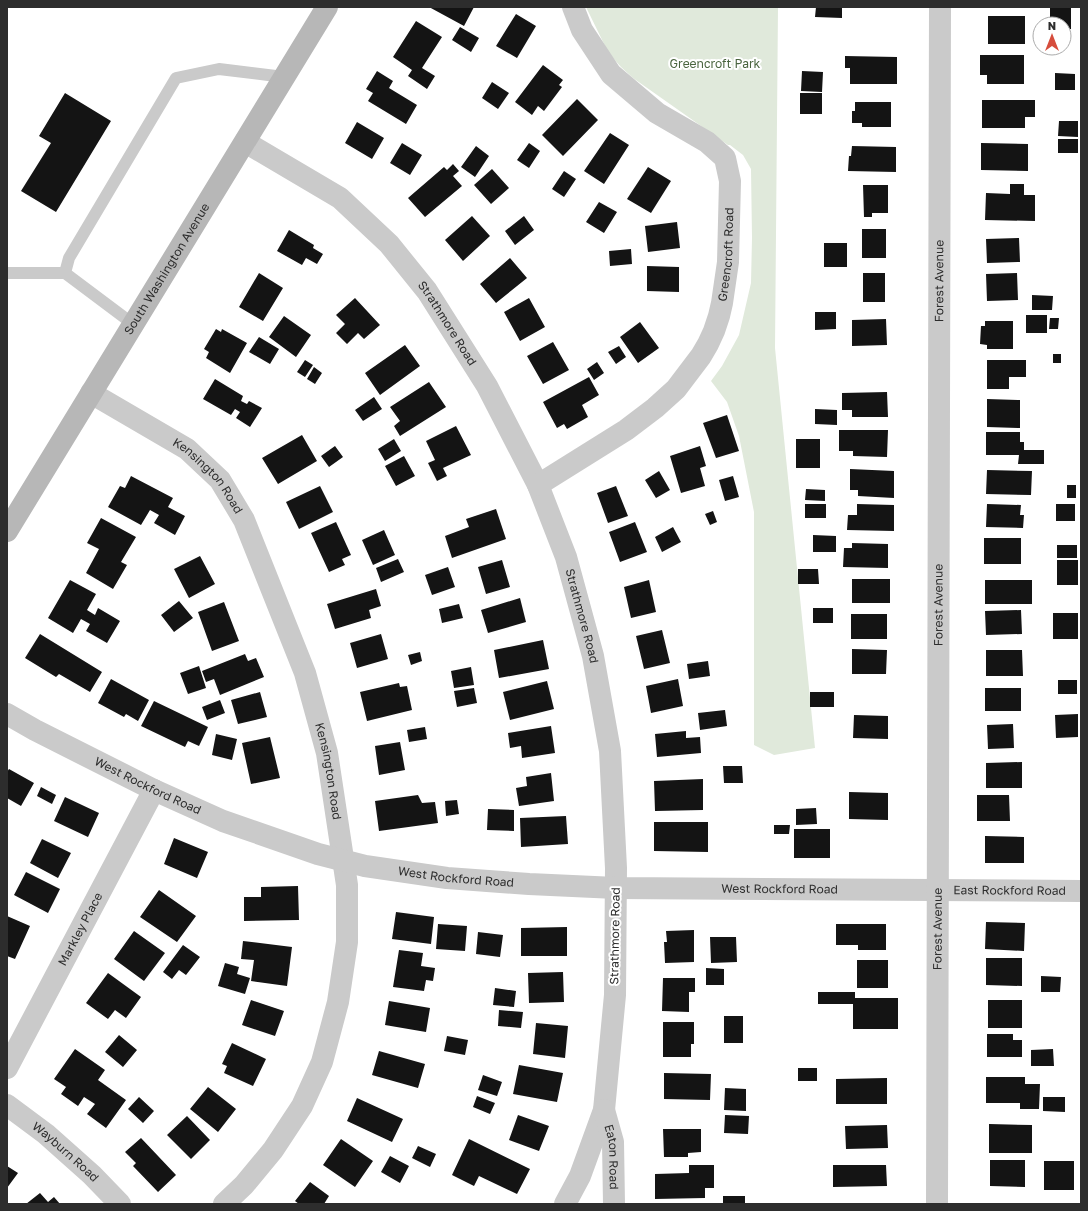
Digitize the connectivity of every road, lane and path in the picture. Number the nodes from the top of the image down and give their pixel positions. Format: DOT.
graph roads {
  1 [pos="327,7"];
  2 [pos="573,7"];
  3 [pos="940,7"];
  4 [pos="284,77"];
  5 [pos="245,142"];
  6 [pos="7,272"];
  7 [pos="65,273"];
  8 [pos="133,324"];
  9 [pos="91,393"];
  10 [pos="538,485"];
  11 [pos="7,531"];
  12 [pos="7,714"];
  13 [pos="154,790"];
  14 [pos="343,861"];
  15 [pos="616,888"];
  16 [pos="937,891"];
  17 [pos="1081,891"];
  18 [pos="7,1068"];
  19 [pos="7,1105"];
  20 [pos="604,1110"];
  21 [pos="120,1204"];
  22 [pos="224,1204"];
  23 [pos="565,1204"];
  24 [pos="614,1204"];
  25 [pos="937,1204"];
  1 -- 4 [label="street, South Washington Avenue"];
  2 -- 10 [label="street, Greencroft Road"];
  3 -- 16 [label="street, Forest Avenue"];
  4 -- 5 [label="street, South Washington Avenue"];
  4 -- 7 [label="lane"];
  5 -- 8 [label="street, South Washington Avenue"];
  5 -- 10 [label="street, Strathmore Road"];
  6 -- 7 [label="lane"];
  7 -- 8 [label="lane"];
  8 -- 9 [label="street, South Washington Avenue"];
  9 -- 11 [label="street, South Washington Avenue"];
  9 -- 14 [label="street, Kensington Road"];
  10 -- 15 [label="street, Strathmore Road"];
  12 -- 13 [label="street, West Rockford Road"];
  13 -- 14 [label="street, West Rockford Road"];
  13 -- 18 [label="street, Markley Place"];
  14 -- 15 [label="street, West Rockford Road"];
  14 -- 22 [label="street, Kensington Road"];
  15 -- 16 [label="street, West Rockford Road"];
  15 -- 20 [label="street, Strathmore Road"];
  16 -- 17 [label="street, East Rockford Road"];
  16 -- 25 [label="street, Forest Avenue"];
  19 -- 21 [label="street, Wayburn Road"];
  20 -- 23 [label="street, Strathmore Road"];
  20 -- 24 [label="street, Eaton Road"];
}
